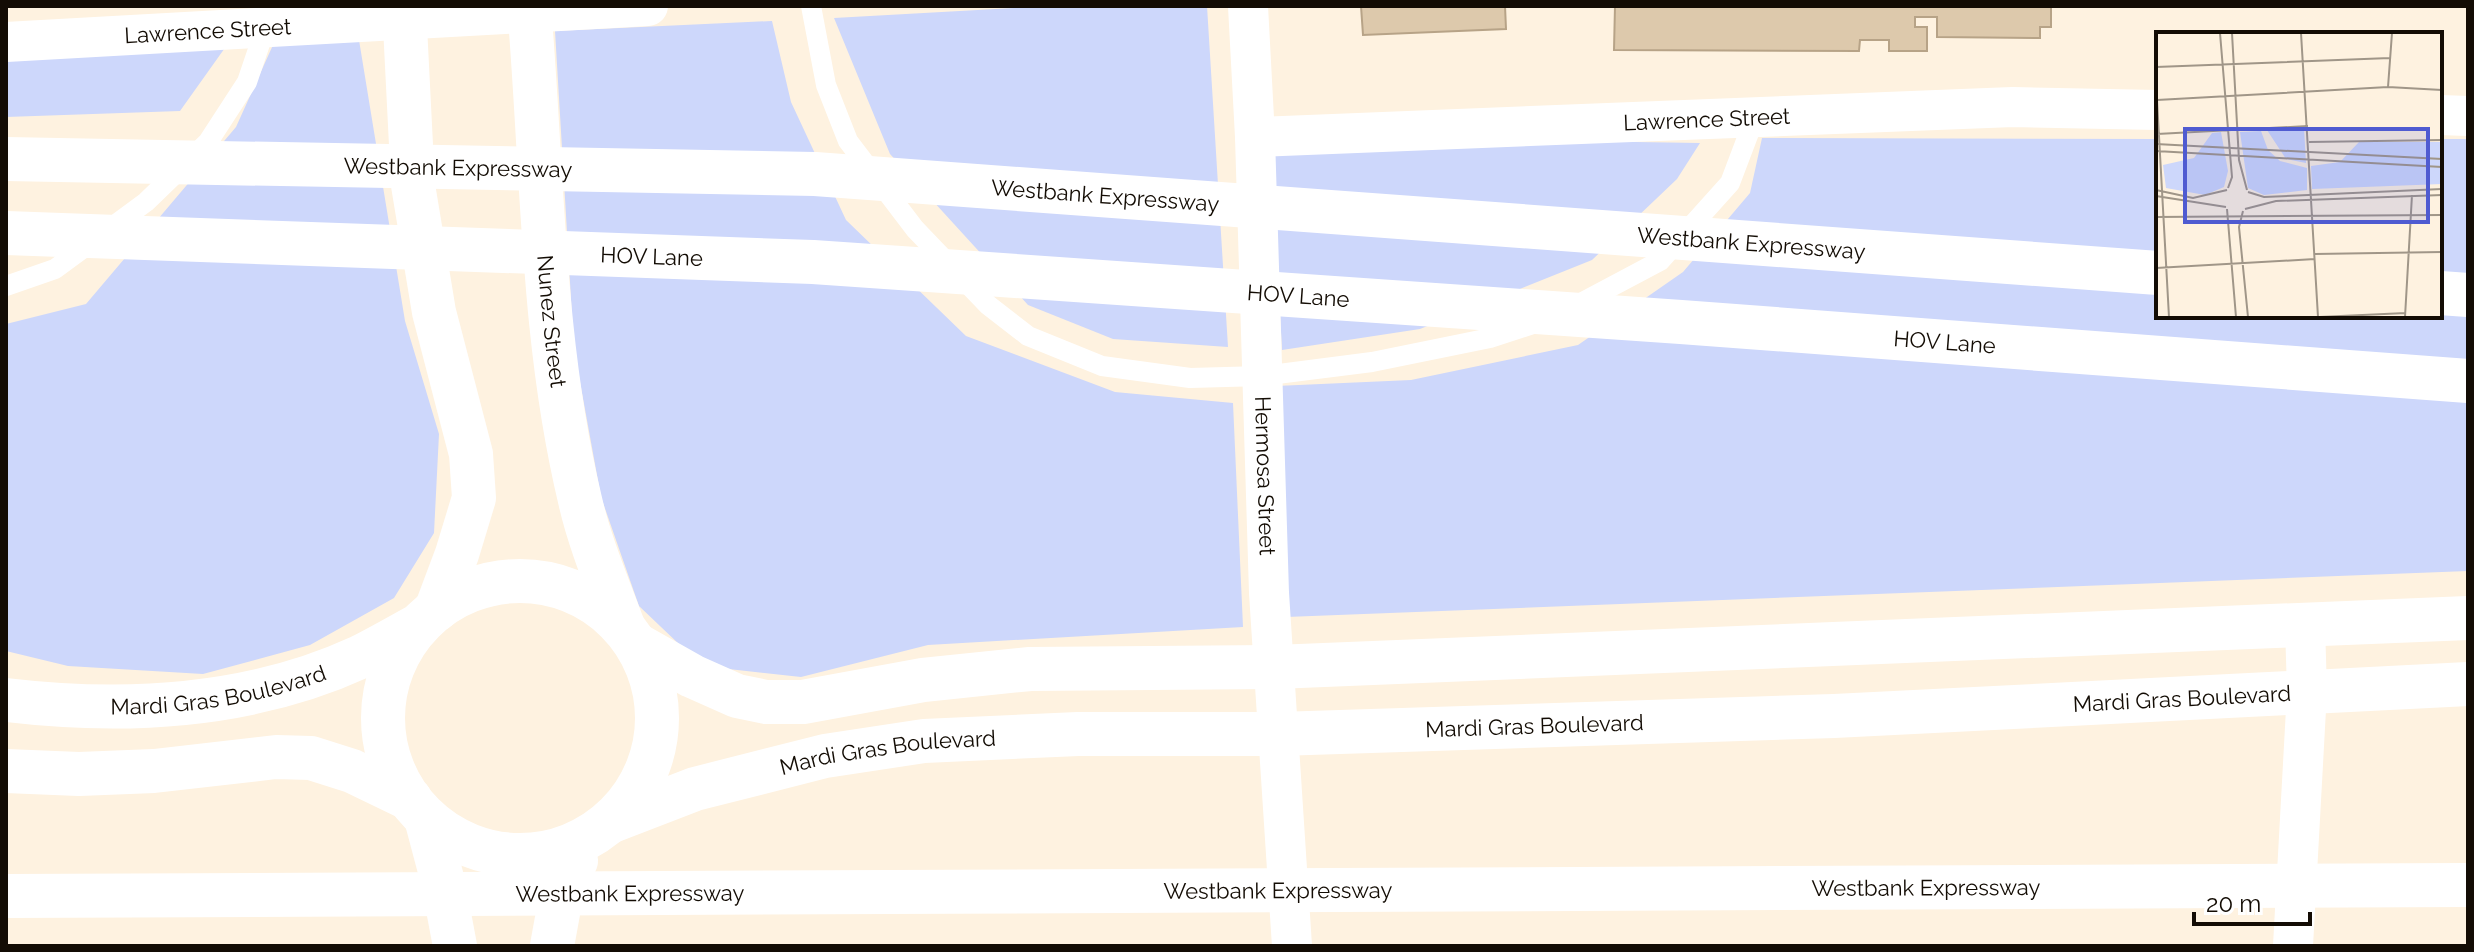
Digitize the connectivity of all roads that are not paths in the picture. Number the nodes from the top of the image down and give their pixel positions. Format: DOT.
graph roads {
  1 [pos="648,6"];
  2 [pos="811,6"];
  3 [pos="1248,6"];
  4 [pos="530,10"];
  5 [pos="405,13"];
  6 [pos="265,29"];
  7 [pos="6,42"];
  8 [pos="2156,110"];
  9 [pos="2442,115"];
  10 [pos="2468,116"];
  11 [pos="1755,117"];
  12 [pos="1255,137"];
  13 [pos="6,159"];
  14 [pos="6,233"];
  15 [pos="2156,273"];
  16 [pos="6,286"];
  17 [pos="2442,293"];
  18 [pos="2468,295"];
  19 [pos="1262,376"];
  20 [pos="2468,381"];
  21 [pos="428,618"];
  22 [pos="2468,618"];
  23 [pos="2305,626"];
  24 [pos="630,635"];
  25 [pos="1275,667"];
  26 [pos="2468,684"];
  27 [pos="2307,691"];
  28 [pos="6,700"];
  29 [pos="1278,734"];
  30 [pos="6,771"];
  31 [pos="418,809"];
  32 [pos="601,828"];
  33 [pos="2468,885"];
  34 [pos="6,896"];
  35 [pos="455,946"];
  36 [pos="552,946"];
  37 [pos="1292,946"];
  38 [pos="2293,946"];
  1 -- 4 [label="street, Lawrence Street"];
  2 -- 19 [label="lane"];
  3 -- 12 [label="street, Hermosa Street"];
  4 -- 5 [label="street, Lawrence Street"];
  4 -- 24 [label="main road, Nunez Street"];
  5 -- 6 [label="street, Lawrence Street"];
  5 -- 21 [label="main road"];
  6 -- 7 [label="street, Lawrence Street"];
  6 -- 16 [label="lane"];
  8 -- 11 [label="street, Lawrence Street"];
  9 -- 10 [label="street"];
  11 -- 12 [label="street, Lawrence Street"];
  11 -- 19 [label="lane"];
  12 -- 19 [label="street, Hermosa Street"];
  13 -- 15 [label="main road, Westbank Expressway"];
  14 -- 20 [label="main road, HOV Lane"];
  17 -- 18 [label="main road"];
  19 -- 25 [label="street, Hermosa Street"];
  21 -- 24 [label="main road"];
  21 -- 28 [label="main road, Mardi Gras Boulevard"];
  21 -- 31 [label="main road"];
  22 -- 23 [label="main road"];
  23 -- 25 [label="main road"];
  23 -- 27 [label="street"];
  24 -- 25 [label="main road"];
  24 -- 32 [label="main road"];
  25 -- 29 [label="street, Hermosa Street"];
  26 -- 27 [label="main road, Mardi Gras Boulevard"];
  27 -- 29 [label="main road, Mardi Gras Boulevard"];
  27 -- 38 [label="street"];
  29 -- 32 [label="main road, Mardi Gras Boulevard"];
  29 -- 37 [label="street, Hermosa Street"];
  30 -- 31 [label="main road"];
  31 -- 32 [label="main road"];
  31 -- 35 [label="main road"];
  32 -- 36 [label="main road"];
  33 -- 34 [label="main road, Westbank Expressway"];
}
